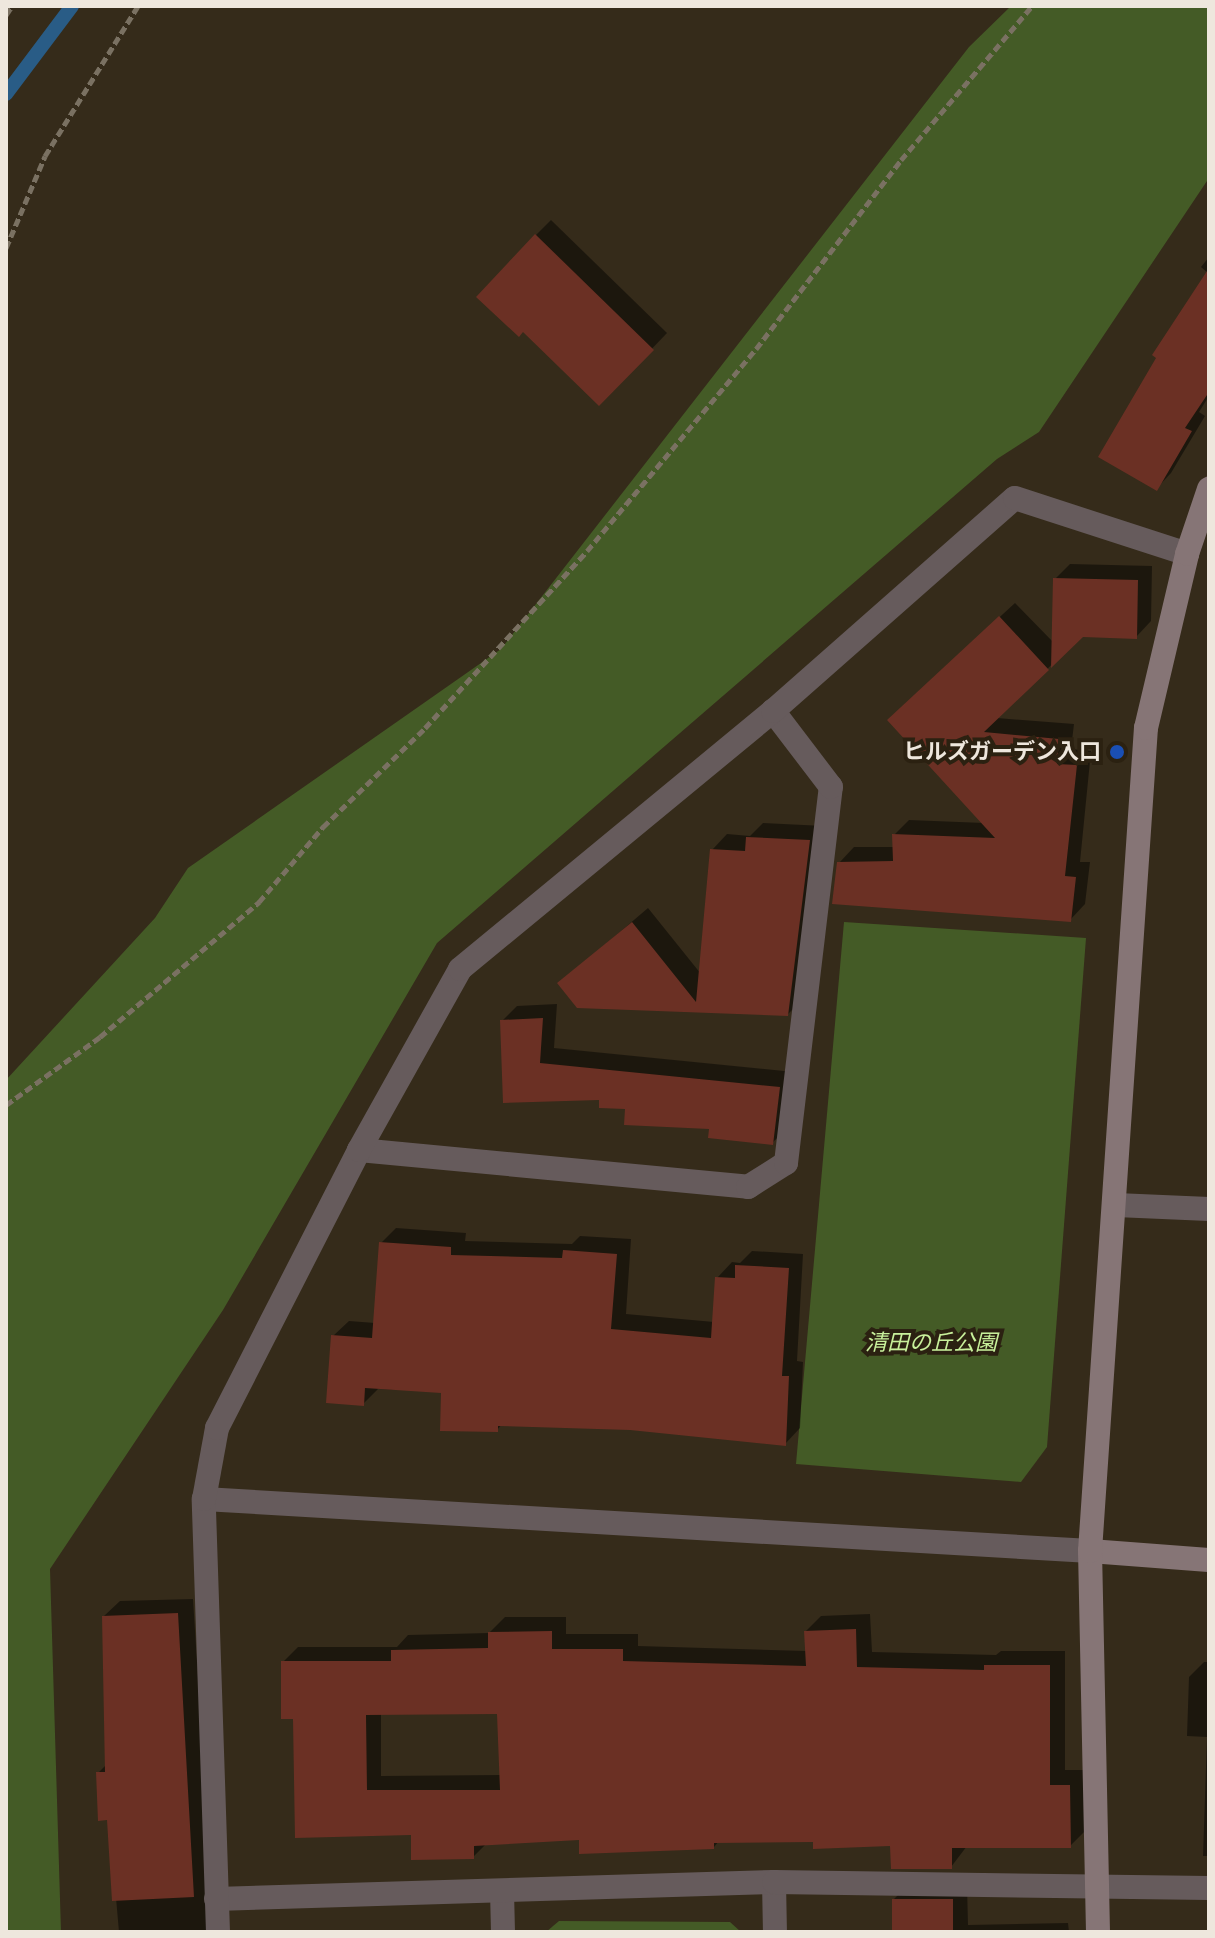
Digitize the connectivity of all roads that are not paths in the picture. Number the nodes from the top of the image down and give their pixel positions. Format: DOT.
graph roads {
  1 [pos="1209,489"];
  2 [pos="1187,554"];
  3 [pos="773,711"];
  4 [pos="359,1150"];
  5 [pos="1116,1205"];
  6 [pos="1209,1209"];
  7 [pos="204,1499"];
  8 [pos="1090,1551"];
  9 [pos="1209,1560"];
  10 [pos="774,1882"];
  11 [pos="1097,1886"];
  12 [pos="1209,1888"];
  13 [pos="502,1891"];
  14 [pos="216,1899"];
  15 [pos="218,1932"];
  16 [pos="503,1932"];
  17 [pos="775,1932"];
  18 [pos="1098,1932"];
  1 -- 2 [label="street"];
  2 -- 3 [label="street"];
  2 -- 5 [label="street"];
  3 -- 4 [label="street"];
  3 -- 4 [label="street"];
  4 -- 7 [label="street"];
  5 -- 6 [label="street"];
  5 -- 8 [label="street"];
  7 -- 8 [label="street"];
  7 -- 14 [label="street"];
  8 -- 9 [label="street"];
  8 -- 11 [label="street"];
  10 -- 11 [label="street"];
  10 -- 13 [label="street"];
  10 -- 17 [label="street"];
  11 -- 12 [label="street"];
  11 -- 18 [label="street"];
  13 -- 14 [label="street"];
  13 -- 16 [label="street"];
  14 -- 15 [label="street"];
}
